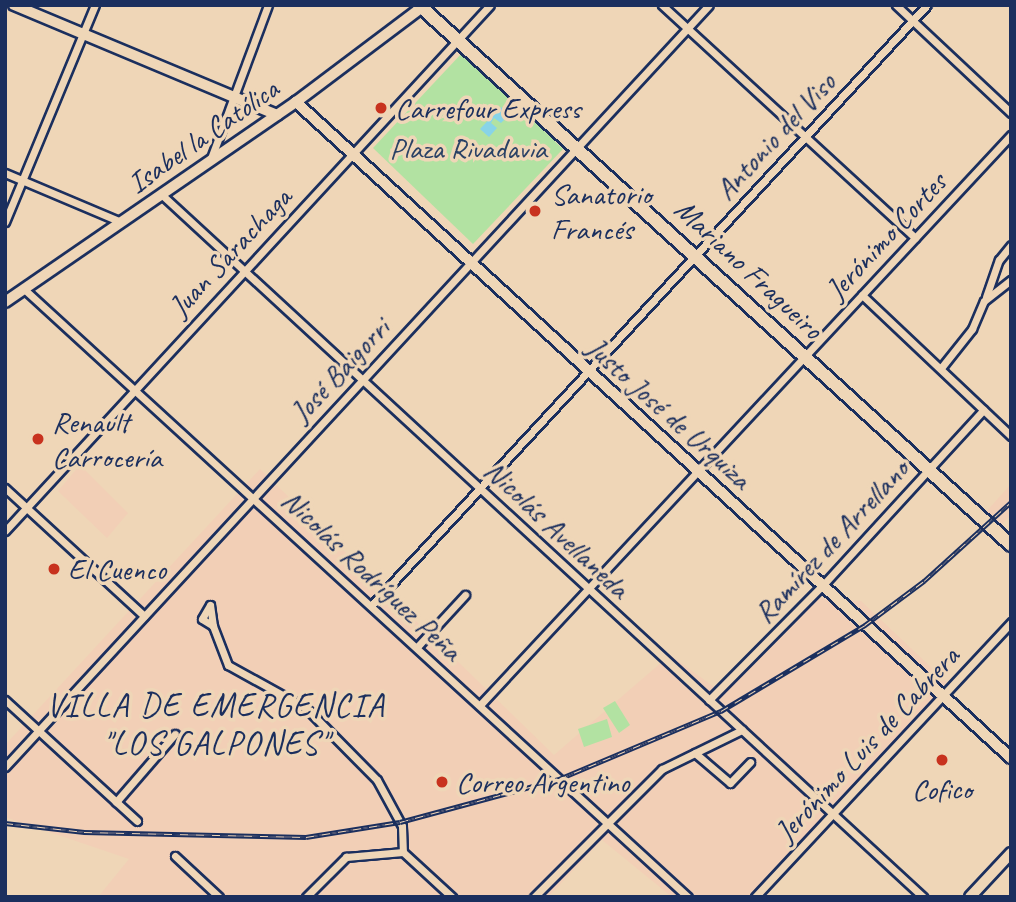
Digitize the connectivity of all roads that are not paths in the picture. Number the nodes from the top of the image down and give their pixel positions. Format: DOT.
graph roads {
  1 [pos="14,5"];
  2 [pos="95,5"];
  3 [pos="268,5"];
  4 [pos="490,5"];
  5 [pos="662,5"];
  6 [pos="709,5"];
  7 [pos="896,5"];
  8 [pos="926,5"];
  9 [pos="421,6"];
  10 [pos="912,21"];
  11 [pos="687,29"];
  12 [pos="83,35"];
  13 [pos="458,39"];
  14 [pos="233,96"];
  15 [pos="296,102"];
  16 [pos="1011,113"];
  17 [pos="277,115"];
  18 [pos="1011,135"];
  19 [pos="805,137"];
  20 [pos="577,148"];
  21 [pos="352,154"];
  22 [pos="210,161"];
  23 [pos="5,173"];
  24 [pos="22,180"];
  25 [pos="161,194"];
  26 [pos="5,222"];
  27 [pos="121,222"];
  28 [pos="915,238"];
  29 [pos="1011,245"];
  30 [pos="695,256"];
  31 [pos="470,263"];
  32 [pos="244,271"];
  33 [pos="1011,280"];
  34 [pos="24,289"];
  35 [pos="862,295"];
  36 [pos="985,301"];
  37 [pos="5,302"];
  38 [pos="804,356"];
  39 [pos="941,368"];
  40 [pos="587,373"];
  41 [pos="362,380"];
  42 [pos="135,388"];
  43 [pos="983,410"];
  44 [pos="1011,436"];
  45 [pos="928,470"];
  46 [pos="696,472"];
  47 [pos="5,488"];
  48 [pos="480,489"];
  49 [pos="254,497"];
  50 [pos="26,508"];
  51 [pos="5,531"];
  52 [pos="1011,545"];
  53 [pos="822,586"];
  54 [pos="588,588"];
  55 [pos="465,595"];
  56 [pos="372,606"];
  57 [pos="144,616"];
  58 [pos="1011,622"];
  59 [pos="213,626"];
  60 [pos="417,647"];
  61 [pos="944,696"];
  62 [pos="5,700"];
  63 [pos="709,700"];
  64 [pos="480,705"];
  65 [pos="37,730"];
  66 [pos="743,730"];
  67 [pos="175,734"];
  68 [pos="695,753"];
  69 [pos="1011,758"];
  70 [pos="750,762"];
  71 [pos="5,767"];
  72 [pos="116,802"];
  73 [pos="832,813"];
  74 [pos="137,821"];
  75 [pos="609,822"];
  76 [pos="403,852"];
  77 [pos="1011,853"];
  78 [pos="175,856"];
  79 [pos="219,897"];
  80 [pos="306,897"];
  81 [pos="452,897"];
  82 [pos="534,897"];
  83 [pos="688,897"];
  84 [pos="755,897"];
  85 [pos="923,897"];
  86 [pos="970,897"];
  1 -- 12 [label="street"];
  2 -- 12 [label="street"];
  3 -- 14 [label="street"];
  4 -- 13 [label="street, Juan Sarachaga"];
  5 -- 11 [label="street"];
  6 -- 11 [label="street, José Baigorri"];
  7 -- 10 [label="street"];
  8 -- 10 [label="street, Antonio del Viso"];
  9 -- 13 [label="main road, Mariano Fragueiro"];
  9 -- 15 [label="street, Isabel la Católica"];
  10 -- 16 [label="street"];
  10 -- 19 [label="street, Antonio del Viso"];
  11 -- 19 [label="street"];
  11 -- 20 [label="street, José Baigorri"];
  12 -- 14 [label="street"];
  12 -- 24 [label="street"];
  13 -- 20 [label="main road, Mariano Fragueiro"];
  13 -- 21 [label="street, Juan Sarachaga"];
  14 -- 17 [label="street"];
  14 -- 22 [label="street"];
  15 -- 17 [label="street, Isabel la Católica"];
  15 -- 21 [label="street, Justo José de Urquiza"];
  17 -- 22 [label="street, Isabel la Católica"];
  18 -- 28 [label="street, Jerónimo Cortes"];
  19 -- 28 [label="street"];
  19 -- 30 [label="street, Antonio del Viso"];
  20 -- 30 [label="main road, Mariano Fragueiro"];
  20 -- 31 [label="street, José Baigorri"];
  21 -- 31 [label="street, Justo José de Urquiza"];
  21 -- 32 [label="street, Juan Sarachaga"];
  22 -- 25 [label="street, Isabel la Católica"];
  23 -- 24 [label="street"];
  24 -- 26 [label="street"];
  24 -- 27 [label="street"];
  25 -- 27 [label="street, Isabel la Católica"];
  25 -- 32 [label="street, Nicolás Avellaneda"];
  27 -- 34 [label="street, Isabel la Católica"];
  28 -- 35 [label="street, Jerónimo Cortes"];
  29 -- 36 [label="street"];
  30 -- 38 [label="main road, Mariano Fragueiro"];
  30 -- 40 [label="street, Antonio del Viso"];
  31 -- 40 [label="street, Justo José de Urquiza"];
  31 -- 41 [label="street, José Baigorri"];
  32 -- 41 [label="street, Nicolás Avellaneda"];
  32 -- 42 [label="street, Juan Sarachaga"];
  33 -- 36 [label="street"];
  34 -- 37 [label="street, Isabel la Católica"];
  34 -- 42 [label="street, Nicolás Rodríguez Peña"];
  35 -- 38 [label="street, Jerónimo Cortes"];
  35 -- 39 [label="street"];
  36 -- 39 [label="street"];
  38 -- 45 [label="main road, Mariano Fragueiro"];
  38 -- 46 [label="street, Jerónimo Cortes"];
  39 -- 43 [label="street"];
  40 -- 46 [label="street, Justo José de Urquiza"];
  40 -- 48 [label="street, Antonio del Viso"];
  41 -- 48 [label="street, Nicolás Avellaneda"];
  41 -- 49 [label="street, José Baigorri"];
  42 -- 49 [label="street, Nicolás Rodríguez Peña"];
  42 -- 50 [label="street, Juan Sarachaga"];
  43 -- 44 [label="street"];
  43 -- 45 [label="street, Ramírez de Arrellano"];
  45 -- 52 [label="main road, Mariano Fragueiro"];
  45 -- 53 [label="street, Ramírez de Arrellano"];
  46 -- 53 [label="street, Justo José de Urquiza"];
  46 -- 54 [label="street, Jerónimo Cortes"];
  47 -- 50 [label="street"];
  48 -- 54 [label="street, Nicolás Avellaneda"];
  48 -- 56 [label="street, Antonio del Viso"];
  49 -- 56 [label="street, Nicolás Rodríguez Peña"];
  49 -- 57 [label="street, José Baigorri"];
  50 -- 51 [label="street, Juan Sarachaga"];
  50 -- 57 [label="street"];
  53 -- 61 [label="street, Justo José de Urquiza"];
  53 -- 63 [label="street, Ramírez de Arrellano"];
  54 -- 63 [label="street, Nicolás Avellaneda"];
  54 -- 64 [label="street, Jerónimo Cortes"];
  55 -- 60 [label="street"];
  56 -- 60 [label="street, Nicolás Rodríguez Peña"];
  57 -- 65 [label="street, José Baigorri"];
  58 -- 61 [label="street, Jerónimo Luis de Cabrera"];
  59 -- 76 [label="street"];
  60 -- 64 [label="street, Nicolás Rodríguez Peña"];
  61 -- 69 [label="street, Justo José de Urquiza"];
  61 -- 73 [label="street, Jerónimo Luis de Cabrera"];
  62 -- 65 [label="street"];
  63 -- 66 [label="street, Nicolás Avellaneda"];
  64 -- 75 [label="street, Nicolás Rodríguez Peña"];
  65 -- 71 [label="street, José Baigorri"];
  65 -- 72 [label="street"];
  66 -- 68 [label="street"];
  66 -- 73 [label="street, Nicolás Avellaneda"];
  67 -- 72 [label="street"];
  68 -- 70 [label="street"];
  68 -- 75 [label="street"];
  72 -- 74 [label="street"];
  73 -- 84 [label="street, Jerónimo Luis de Cabrera"];
  73 -- 85 [label="street, Nicolás Avellaneda"];
  75 -- 82 [label="street"];
  75 -- 83 [label="street, Nicolás Rodríguez Peña"];
  76 -- 80 [label="street"];
  76 -- 81 [label="street"];
  77 -- 86 [label="street"];
  78 -- 79 [label="street"];
}
